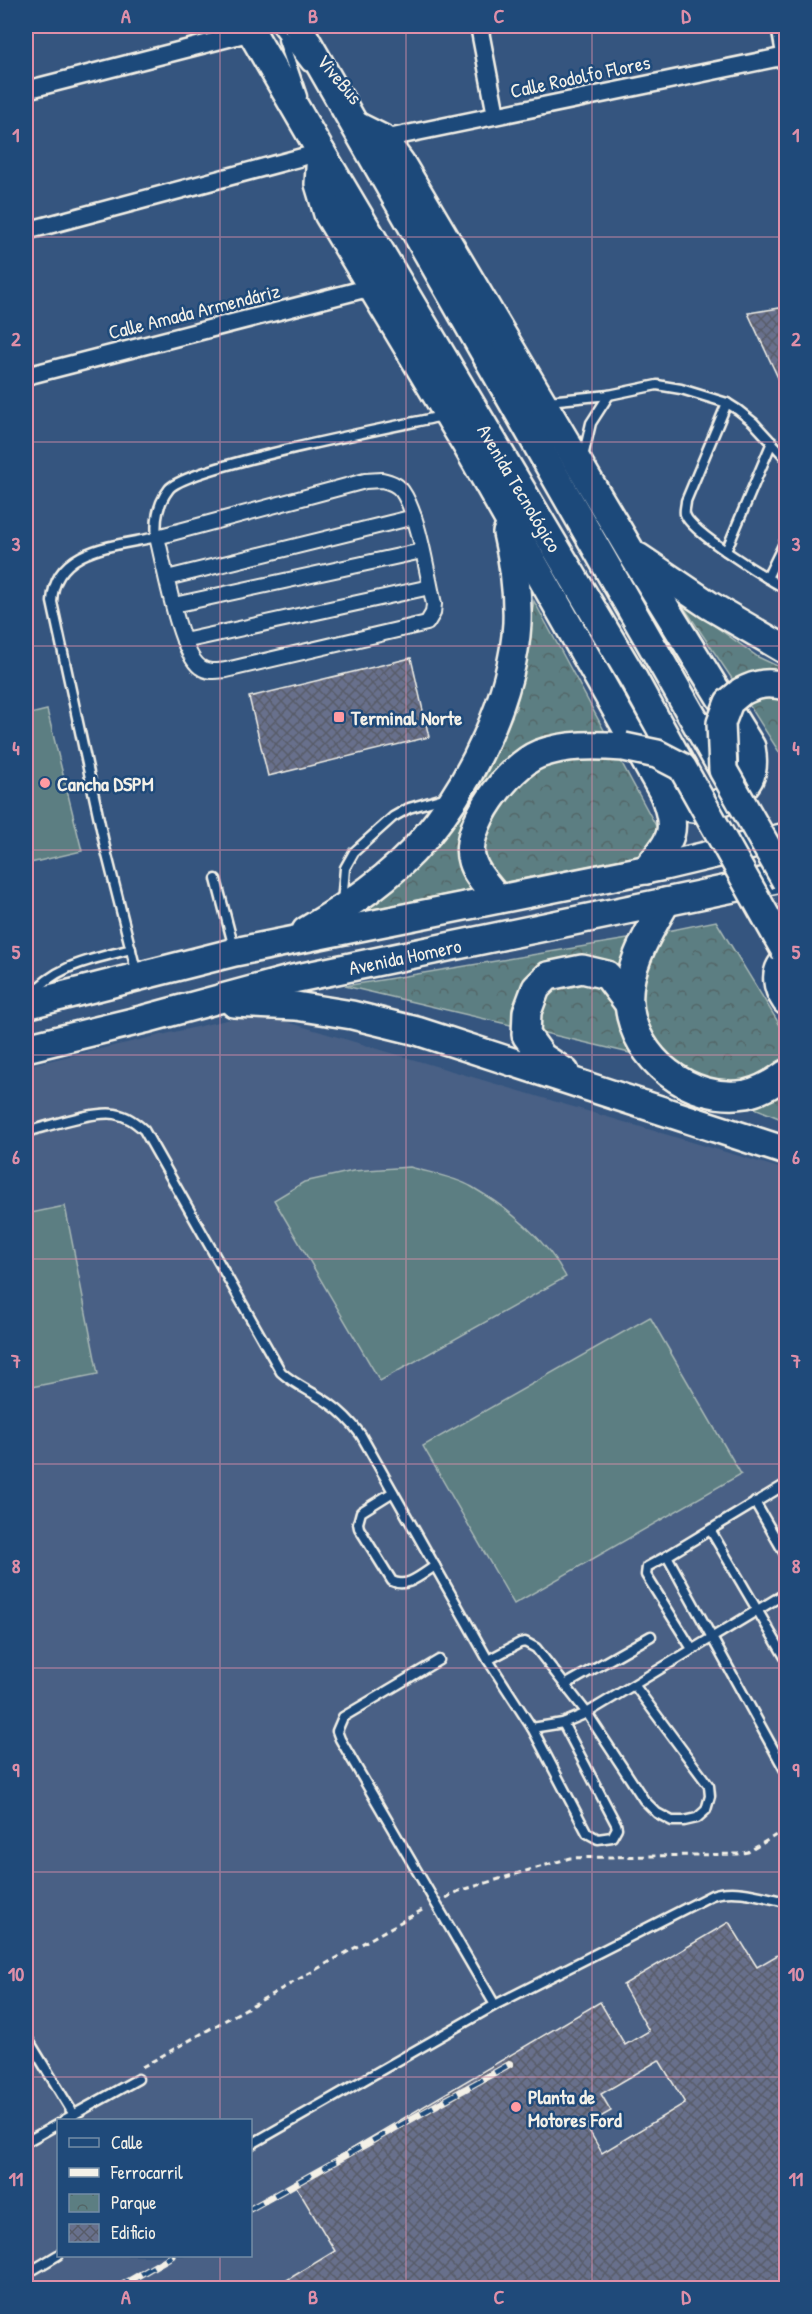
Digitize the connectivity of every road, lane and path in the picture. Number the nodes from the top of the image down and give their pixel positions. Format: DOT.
graph roads {
  1 [pos="479,26"];
  2 [pos="780,26"];
  3 [pos="258,28"];
  4 [pos="290,30"];
  5 [pos="786,57"];
  6 [pos="26,90"];
  7 [pos="496,115"];
  8 [pos="357,126"];
  9 [pos="382,139"];
  10 [pos="321,152"];
  11 [pos="26,231"];
  12 [pos="372,287"];
  13 [pos="26,376"];
  14 [pos="609,395"];
  15 [pos="542,401"];
  16 [pos="727,404"];
  17 [pos="449,415"];
  18 [pos="772,442"];
  19 [pos="786,458"];
  20 [pos="581,467"];
  21 [pos="502,508"];
  22 [pos="414,517"];
  23 [pos="157,537"];
  24 [pos="786,539"];
  25 [pos="422,551"];
  26 [pos="726,551"];
  27 [pos="631,552"];
  28 [pos="167,578"];
  29 [pos="766,578"];
  30 [pos="430,587"];
  31 [pos="786,589"];
  32 [pos="174,605"];
  33 [pos="184,641"];
  34 [pos="786,650"];
  35 [pos="786,687"];
  36 [pos="682,767"];
  37 [pos="723,771"];
  38 [pos="663,792"];
  39 [pos="459,794"];
  40 [pos="786,837"];
  41 [pos="655,868"];
  42 [pos="216,879"];
  43 [pos="786,879"];
  44 [pos="498,898"];
  45 [pos="675,900"];
  46 [pos="342,908"];
  47 [pos="289,941"];
  48 [pos="130,949"];
  49 [pos="235,952"];
  50 [pos="786,952"];
  51 [pos="786,960"];
  52 [pos="137,977"];
  53 [pos="786,1001"];
  54 [pos="209,1003"];
  55 [pos="26,1004"];
  56 [pos="629,1004"];
  57 [pos="146,1019"];
  58 [pos="26,1048"];
  59 [pos="786,1074"];
  60 [pos="612,1095"];
  61 [pos="26,1132"];
  62 [pos="786,1151"];
  63 [pos="786,1484"];
  64 [pos="393,1492"];
  65 [pos="755,1502"];
  66 [pos="711,1531"];
  67 [pos="667,1556"];
  68 [pos="786,1556"];
  69 [pos="435,1566"];
  70 [pos="786,1593"];
  71 [pos="759,1609"];
  72 [pos="651,1636"];
  73 [pos="712,1636"];
  74 [pos="692,1649"];
  75 [pos="786,1659"];
  76 [pos="439,1660"];
  77 [pos="488,1660"];
  78 [pos="565,1685"];
  79 [pos="635,1686"];
  80 [pos="586,1713"];
  81 [pos="562,1723"];
  82 [pos="532,1728"];
  83 [pos="786,1772"];
  84 [pos="786,1829"];
  85 [pos="786,1902"];
  86 [pos="436,1903"];
  87 [pos="495,2005"];
  88 [pos="26,2036"];
  89 [pos="141,2067"];
  90 [pos="138,2079"];
  91 [pos="74,2115"];
  92 [pos="67,2119"];
  93 [pos="57,2125"];
  94 [pos="26,2142"];
  95 [pos="252,2144"];
  96 [pos="57,2256"];
  97 [pos="26,2274"];
  1 -- 7 [label="street"];
  2 -- 5 [label="street"];
  3 -- 4 [label="lane"];
  3 -- 6 [label="street"];
  3 -- 10 [label="main road, Avenida Tecnológico"];
  4 -- 8 [label="main road, Avenida Tecnológico"];
  4 -- 10 [label="lane"];
  5 -- 7 [label="street, Calle Rodolfo Flores"];
  7 -- 9 [label="street, Calle Rodolfo Flores"];
  8 -- 9 [label="main road"];
  8 -- 37 [label="main road, Avenida Tecnológico"];
  9 -- 15 [label="main road"];
  10 -- 11 [label="street"];
  10 -- 12 [label="main road"];
  10 -- 36 [label="main road, Avenida Tecnológico"];
  12 -- 13 [label="street, Calle Amada Armendáriz"];
  12 -- 17 [label="main road"];
  14 -- 15 [label="lane"];
  14 -- 16 [label="lane"];
  14 -- 20 [label="lane"];
  15 -- 20 [label="main road"];
  16 -- 18 [label="lane"];
  16 -- 26 [label="lane"];
  17 -- 21 [label="main road"];
  17 -- 23 [label="lane"];
  18 -- 19 [label="lane"];
  18 -- 26 [label="lane"];
  20 -- 27 [label="main road"];
  21 -- 38 [label="main road"];
  21 -- 39 [label="main road"];
  22 -- 23 [label="street"];
  22 -- 25 [label="street"];
  22 -- 28 [label="street"];
  23 -- 28 [label="street"];
  23 -- 48 [label="lane"];
  24 -- 29 [label="lane"];
  25 -- 30 [label="street"];
  25 -- 32 [label="street"];
  26 -- 29 [label="lane"];
  27 -- 34 [label="main road"];
  27 -- 38 [label="main road"];
  28 -- 32 [label="street"];
  29 -- 31 [label="lane"];
  30 -- 33 [label="street"];
  30 -- 33 [label="street"];
  32 -- 33 [label="street"];
  35 -- 37 [label="main road, bridge"];
  36 -- 44 [label="main road, bridge"];
  36 -- 50 [label="main road, Avenida Tecnológico, bridge"];
  37 -- 43 [label="main road, Avenida Tecnológico, bridge"];
  38 -- 41 [label="main road"];
  39 -- 46 [label="main road"];
  39 -- 46 [label="lane"];
  40 -- 41 [label="main road, Avenida Homero"];
  41 -- 44 [label="main road, Avenida Homero"];
  42 -- 49 [label="lane"];
  43 -- 45 [label="main road, Avenida Homero"];
  44 -- 47 [label="main road, Avenida Homero"];
  45 -- 54 [label="main road, Avenida Homero"];
  45 -- 56 [label="main road"];
  46 -- 47 [label="main road"];
  47 -- 49 [label="main road, Avenida Homero"];
  48 -- 52 [label="lane"];
  48 -- 55 [label="lane"];
  49 -- 52 [label="main road, Avenida Homero"];
  51 -- 53 [label="main road"];
  52 -- 55 [label="main road, Avenida Homero"];
  52 -- 57 [label="main road"];
  54 -- 57 [label="main road, Avenida Homero"];
  54 -- 60 [label="main road"];
  56 -- 59 [label="main road"];
  56 -- 60 [label="main road"];
  57 -- 58 [label="main road, Avenida Homero"];
  60 -- 62 [label="main road"];
  61 -- 64 [label="lane"];
  63 -- 65 [label="lane"];
  64 -- 69 [label="lane"];
  64 -- 69 [label="lane"];
  65 -- 66 [label="lane"];
  65 -- 68 [label="lane"];
  66 -- 67 [label="lane"];
  66 -- 71 [label="lane"];
  67 -- 73 [label="lane"];
  67 -- 74 [label="lane"];
  69 -- 77 [label="lane"];
  70 -- 71 [label="lane"];
  71 -- 73 [label="lane"];
  71 -- 75 [label="lane"];
  72 -- 78 [label="lane"];
  73 -- 74 [label="lane"];
  73 -- 83 [label="lane"];
  74 -- 79 [label="lane"];
  76 -- 86 [label="lane"];
  77 -- 78 [label="lane"];
  77 -- 82 [label="lane"];
  78 -- 80 [label="lane"];
  79 -- 80 [label="lane"];
  79 -- 80 [label="lane"];
  80 -- 81 [label="lane"];
  81 -- 82 [label="lane"];
  81 -- 82 [label="lane"];
  84 -- 86 [label="path"];
  85 -- 87 [label="lane"];
  86 -- 87 [label="lane"];
  86 -- 89 [label="path"];
  87 -- 95 [label="lane"];
  88 -- 91 [label="lane"];
  90 -- 91 [label="lane"];
  91 -- 92 [label="lane"];
  93 -- 94 [label="lane"];
  96 -- 97 [label="lane"];
}
